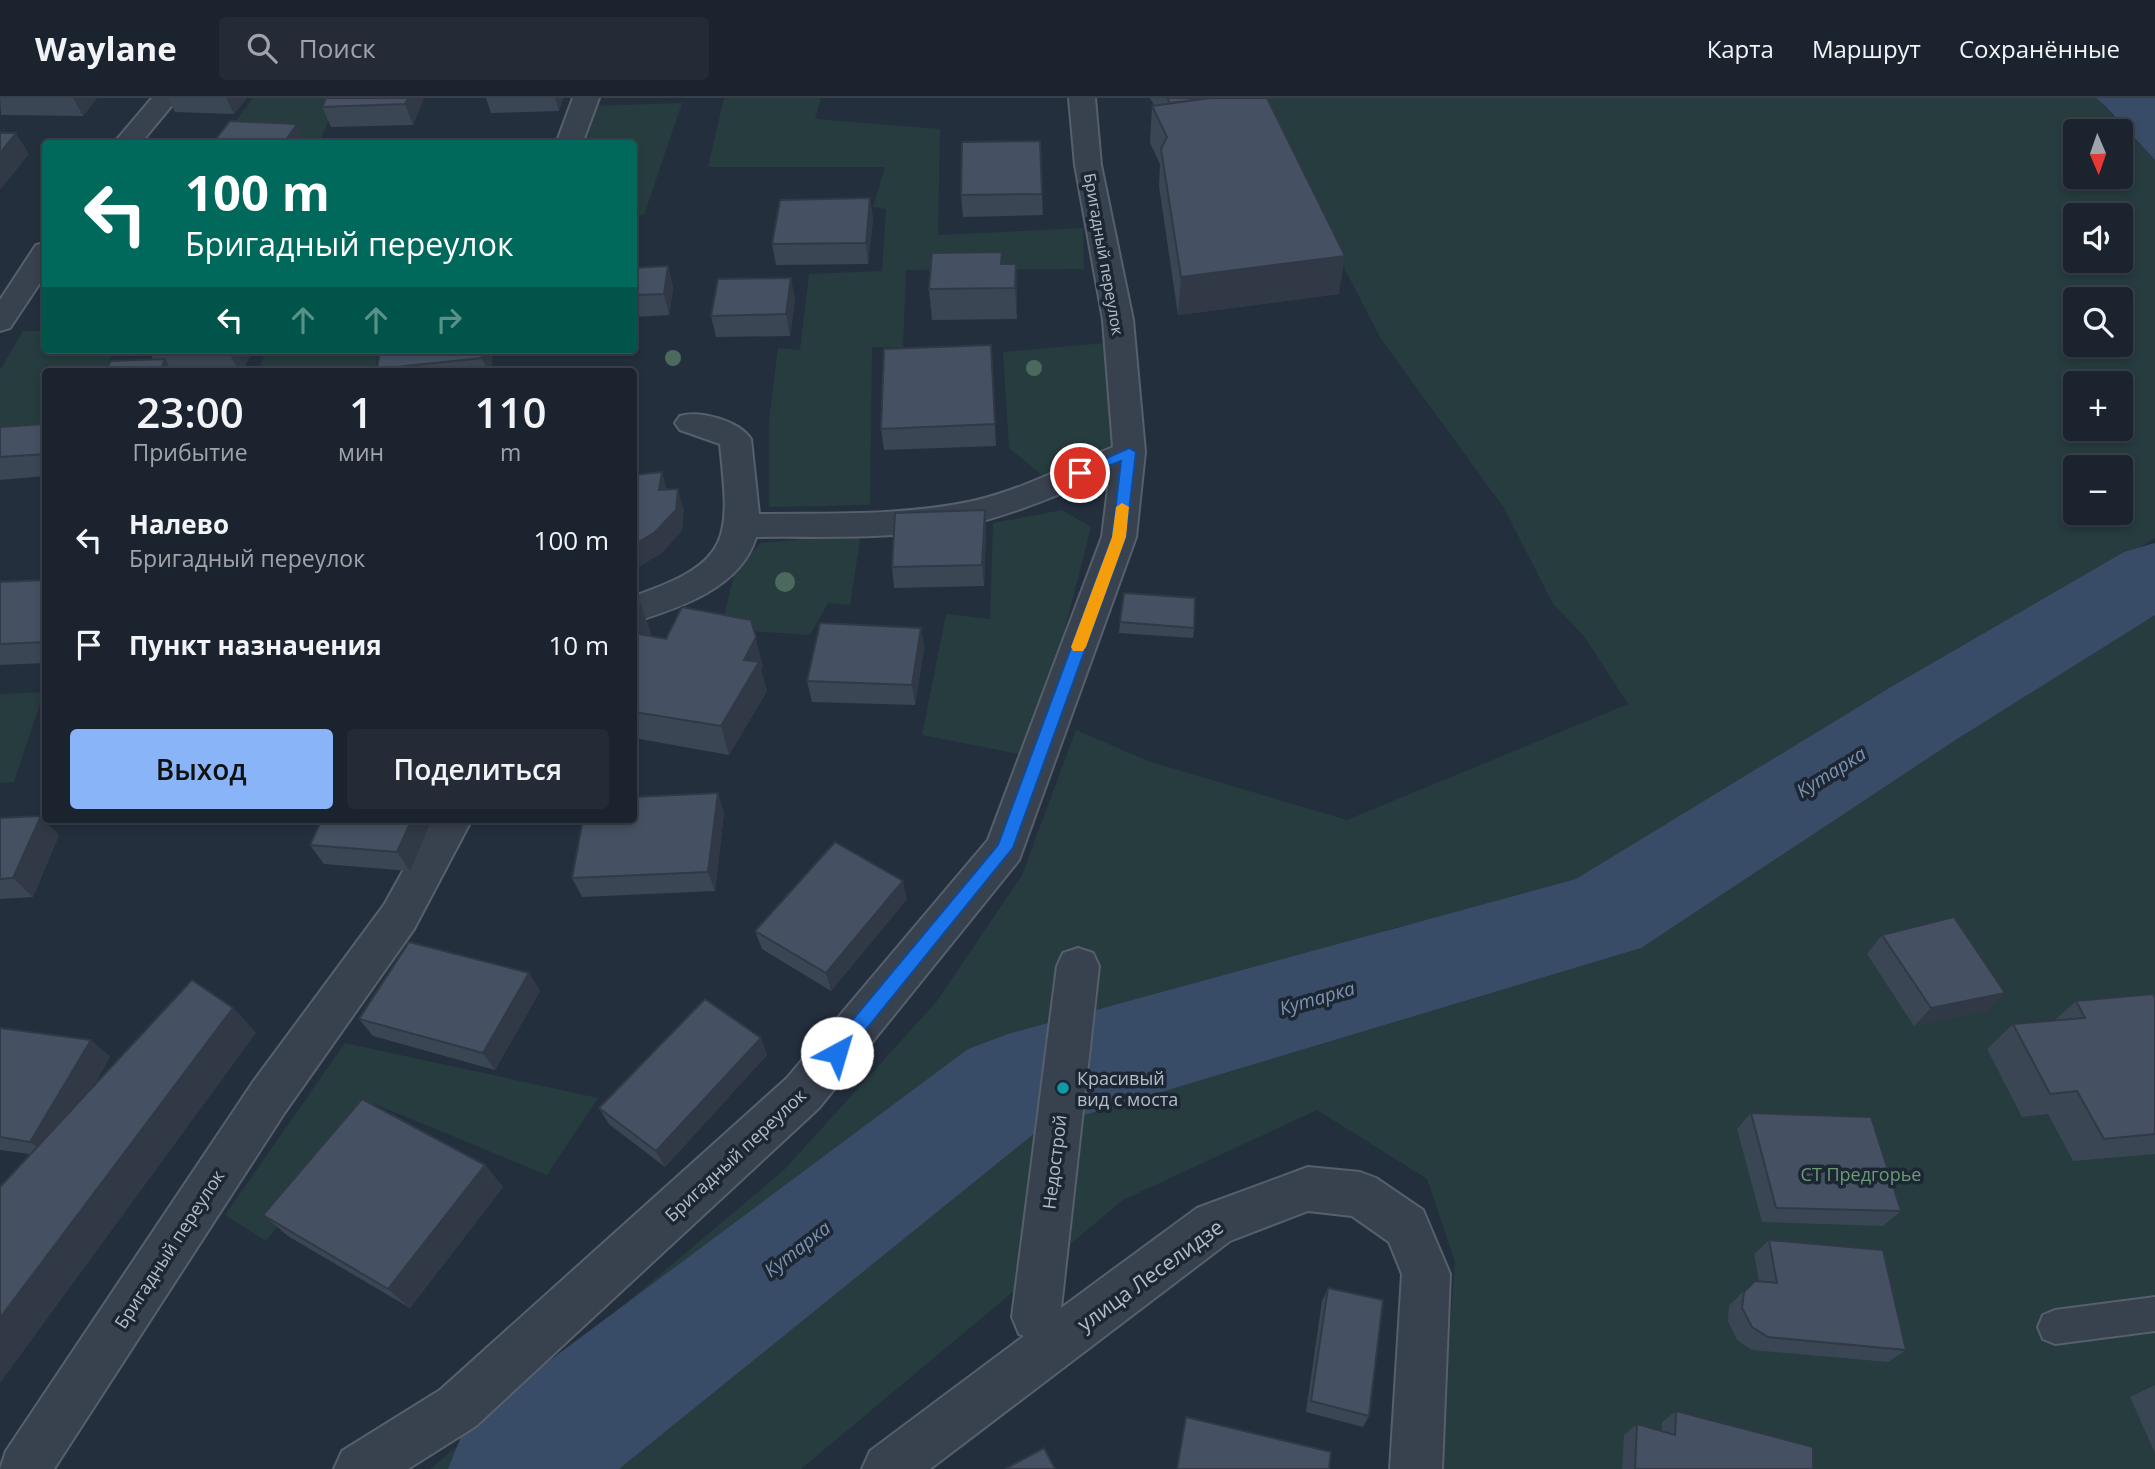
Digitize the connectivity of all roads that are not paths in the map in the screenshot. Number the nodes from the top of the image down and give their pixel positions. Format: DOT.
graph roads {
  1 [pos="165,98"];
  2 [pos="586,98"];
  3 [pos="1082,98"];
  4 [pos="129,140"];
  5 [pos="570,140"];
  6 [pos="42,257"];
  7 [pos="0,322"];
  8 [pos="691,423"];
  9 [pos="1129,452"];
  10 [pos="742,526"];
  11 [pos="637,608"];
  12 [pos="450,823"];
  13 [pos="1078,966"];
  14 [pos="2155,1314"];
  15 [pos="1036,1317"];
  16 [pos="2055,1327"];
  17 [pos="24,1469"];
  18 [pos="360,1469"];
  19 [pos="888,1469"];
  20 [pos="1416,1469"];
  1 -- 4 [label="street"];
  2 -- 5 [label="street"];
  3 -- 9 [label="street, Бригадный переулок"];
  6 -- 7 [label="street"];
  8 -- 10 [label="street"];
  9 -- 10 [label="street"];
  9 -- 18 [label="street, Бригадный переулок"];
  10 -- 11 [label="street"];
  12 -- 17 [label="street, Бригадный переулок"];
  13 -- 15 [label="street, Недострой"];
  14 -- 16 [label="lane"];
  19 -- 20 [label="street, улица Леселидзе"];
}
